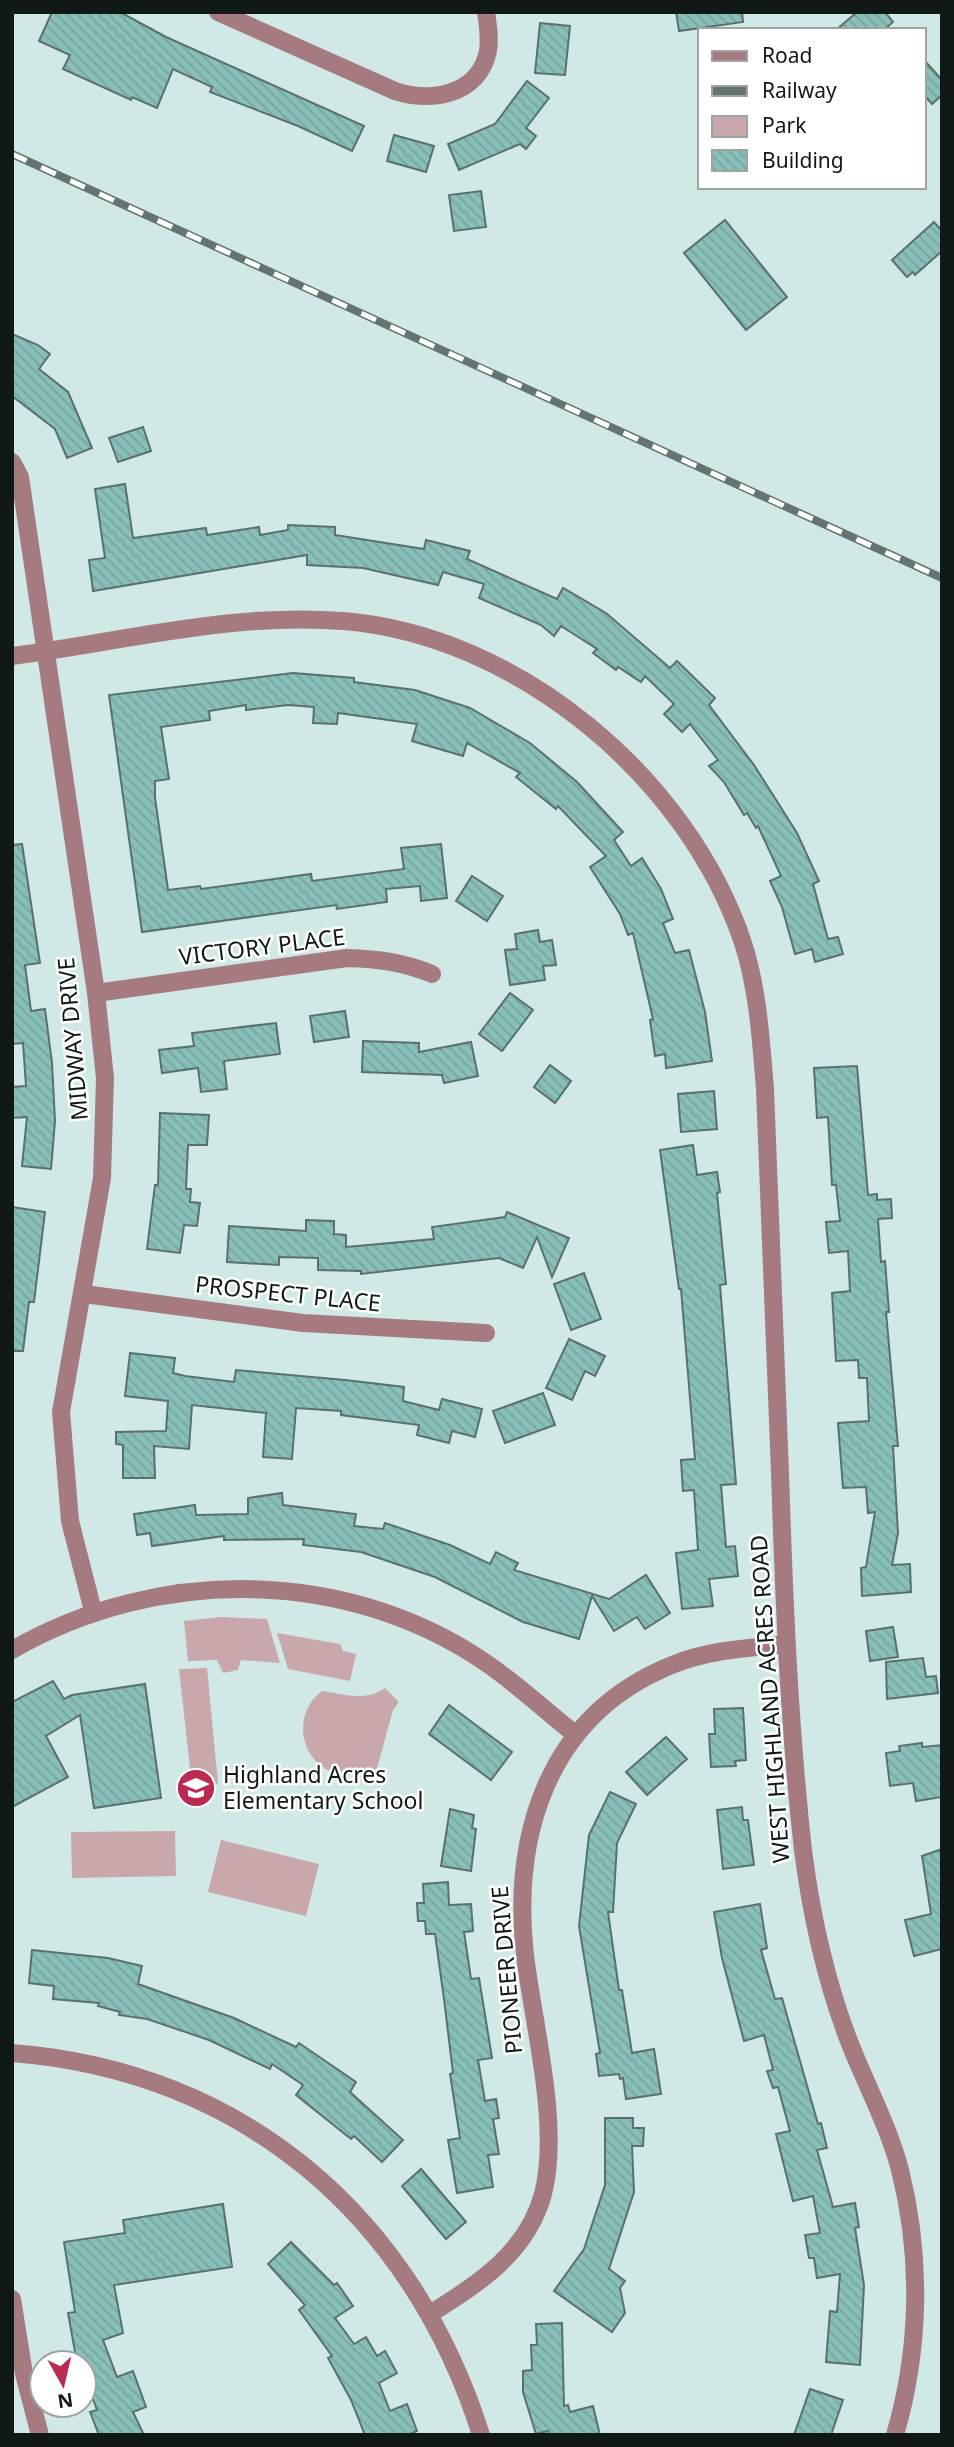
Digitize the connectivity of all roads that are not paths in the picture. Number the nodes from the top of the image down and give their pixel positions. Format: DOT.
graph roads {
  1 [pos="218,12"];
  2 [pos="487,18"];
  3 [pos="12,462"];
  4 [pos="47,651"];
  5 [pos="12,656"];
  6 [pos="432,974"];
  7 [pos="96,993"];
  8 [pos="84,1294"];
  9 [pos="486,1333"];
  10 [pos="93,1611"];
  11 [pos="786,1644"];
  12 [pos="12,1650"];
  13 [pos="576,1735"];
  14 [pos="12,2053"];
  15 [pos="12,2299"];
  16 [pos="430,2314"];
  17 [pos="40,2435"];
  18 [pos="481,2435"];
  19 [pos="895,2435"];
  1 -- 2 [label="street"];
  3 -- 4 [label="street, MIDWAY DRIVE"];
  4 -- 5 [label="street, WEST HIGHLAND ACRES ROAD"];
  4 -- 7 [label="street, MIDWAY DRIVE"];
  4 -- 11 [label="street, WEST HIGHLAND ACRES ROAD"];
  6 -- 7 [label="street, VICTORY PLACE"];
  7 -- 8 [label="street, MIDWAY DRIVE"];
  8 -- 9 [label="street, PROSPECT PLACE"];
  8 -- 10 [label="street, MIDWAY DRIVE"];
  10 -- 12 [label="street"];
  10 -- 13 [label="street"];
  11 -- 13 [label="street, PIONEER DRIVE"];
  11 -- 19 [label="street, WEST HIGHLAND ACRES ROAD"];
  13 -- 16 [label="street, PIONEER DRIVE"];
  14 -- 16 [label="street"];
  15 -- 17 [label="street"];
  16 -- 18 [label="street"];
}
